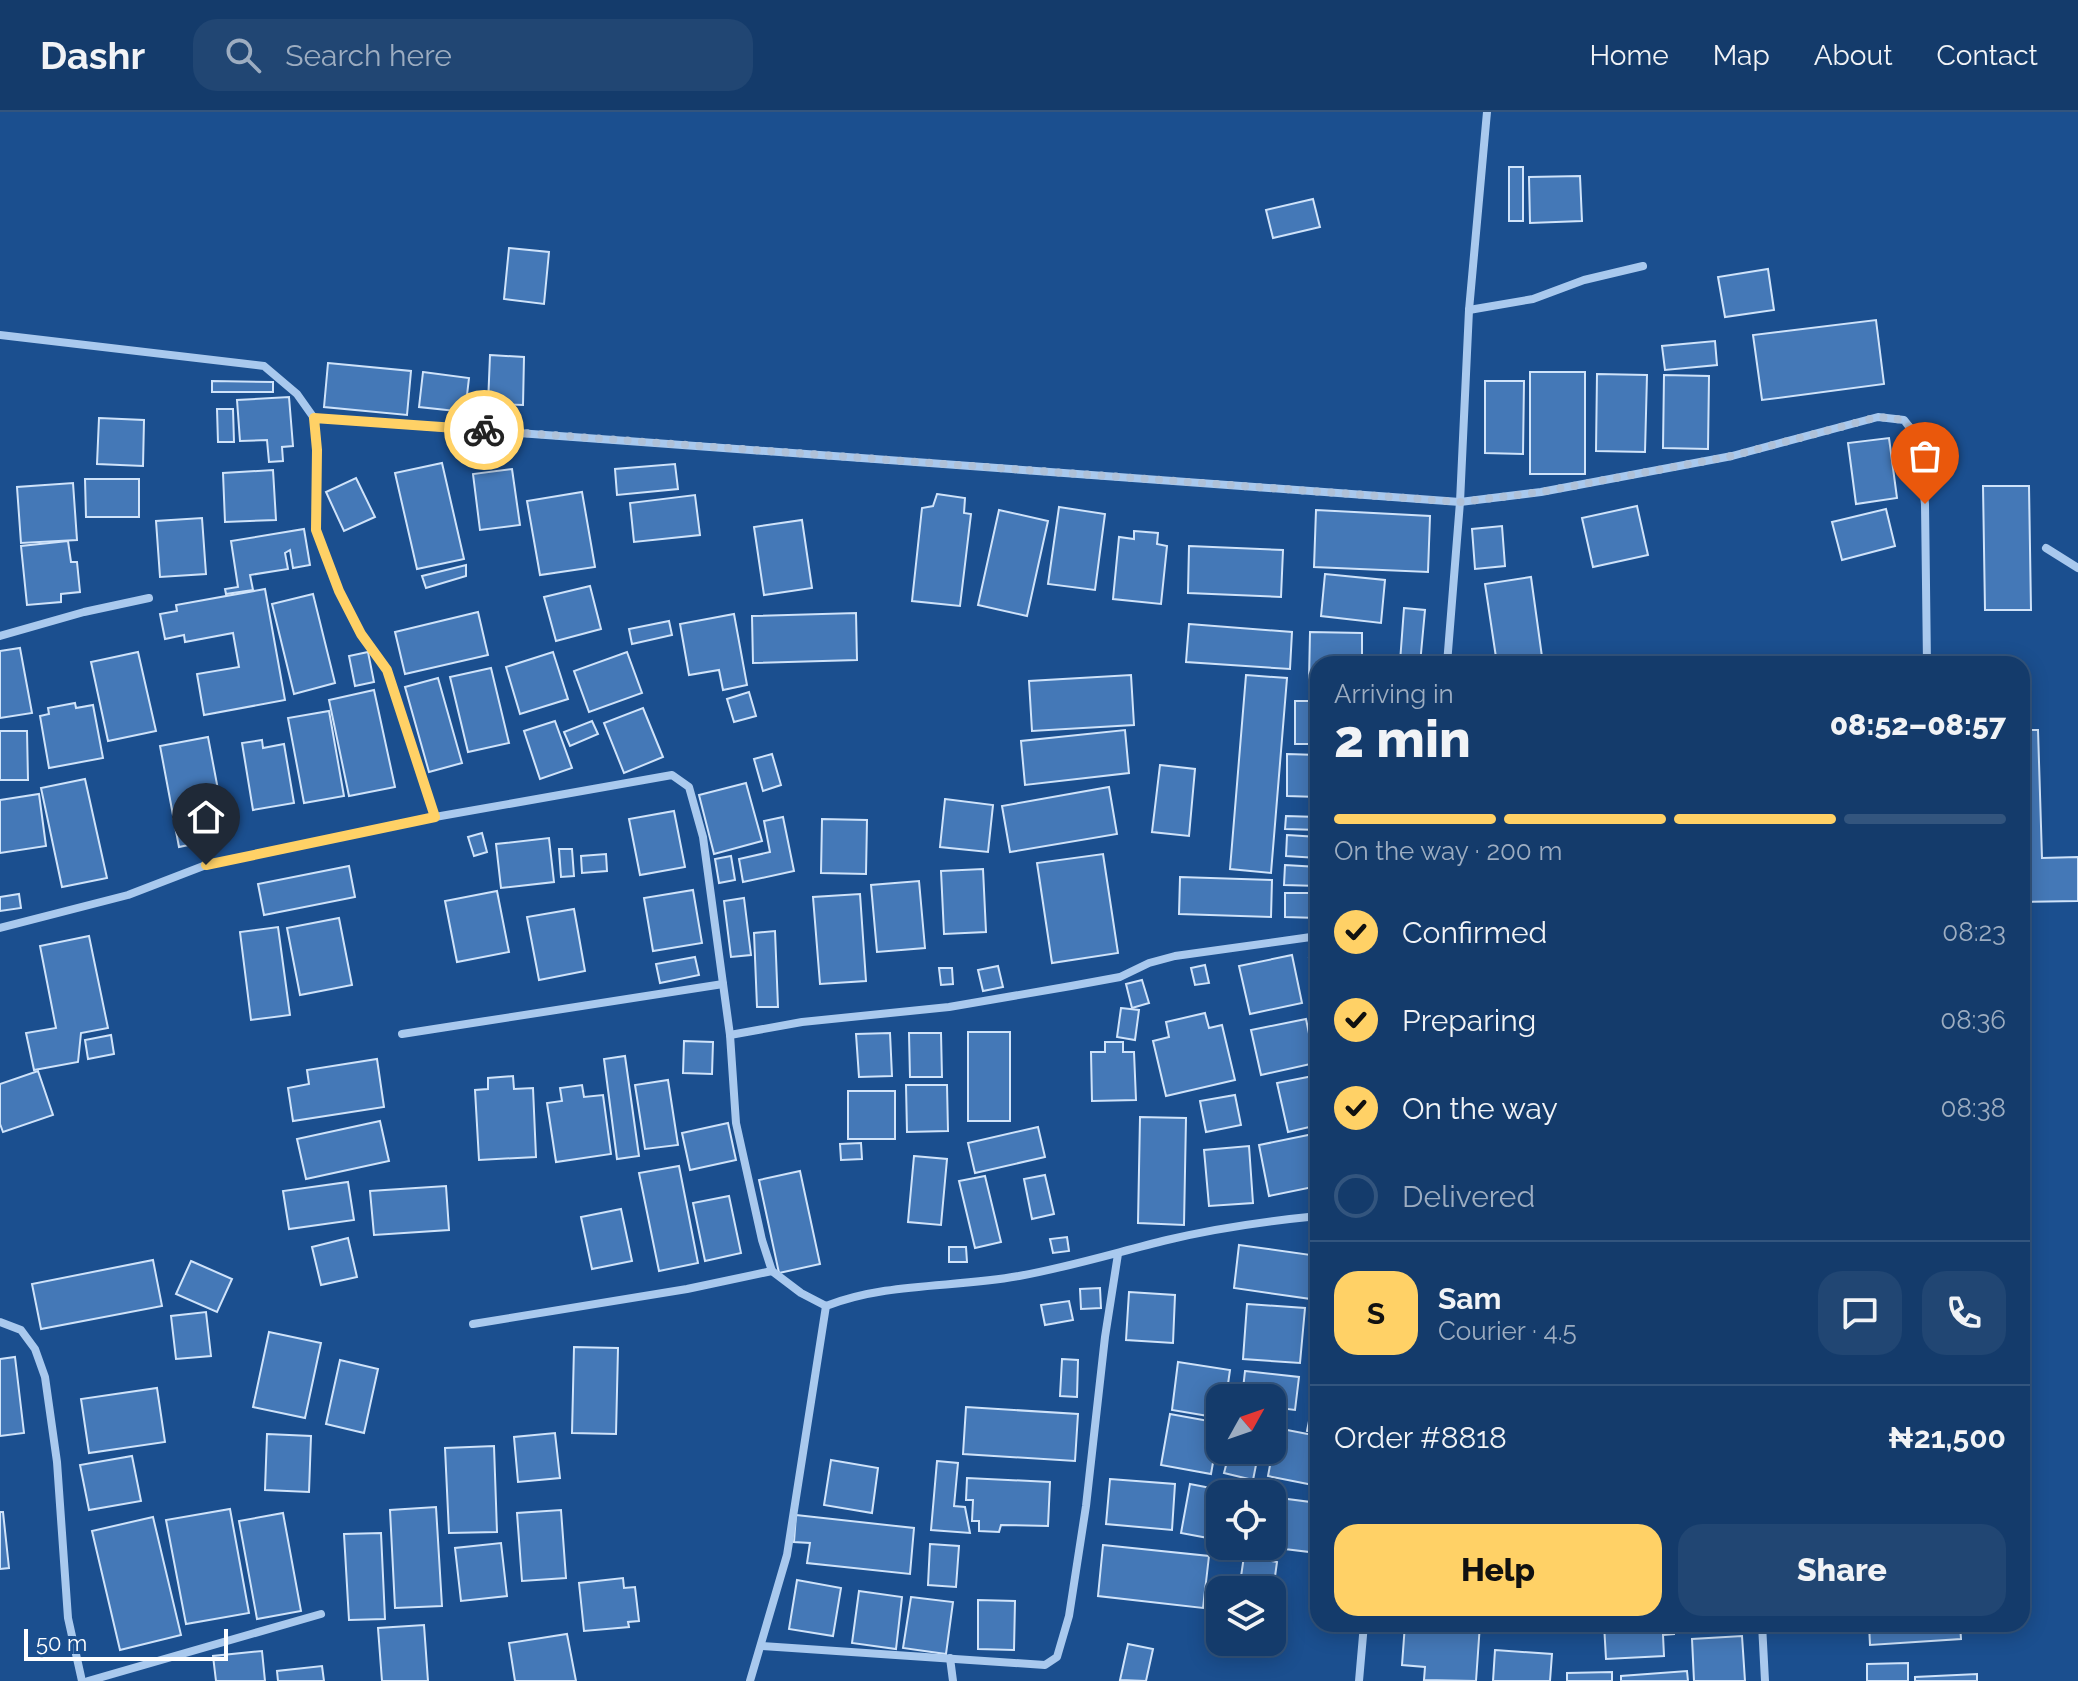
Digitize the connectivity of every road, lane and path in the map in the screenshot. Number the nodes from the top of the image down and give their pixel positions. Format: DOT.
graph roads {
  1 [pos="1487,112"];
  2 [pos="1643,266"];
  3 [pos="1469,310"];
  4 [pos="0,335"];
  5 [pos="314,418"];
  6 [pos="1460,502"];
  7 [pos="2046,548"];
  8 [pos="2078,568"];
  9 [pos="149,598"];
  10 [pos="0,636"];
  11 [pos="1448,656"];
  12 [pos="1927,656"];
  13 [pos="435,817"];
  14 [pos="0,928"];
  15 [pos="1310,937"];
  16 [pos="723,984"];
  17 [pos="402,1034"];
  18 [pos="730,1035"];
  19 [pos="1310,1217"];
  20 [pos="1118,1254"];
  21 [pos="772,1271"];
  22 [pos="826,1306"];
  23 [pos="0,1322"];
  24 [pos="473,1324"];
  25 [pos="321,1614"];
  26 [pos="1363,1632"];
  27 [pos="1762,1632"];
  28 [pos="762,1646"];
  29 [pos="950,1658"];
  30 [pos="85,1681"];
  31 [pos="750,1681"];
  32 [pos="953,1681"];
  33 [pos="1359,1681"];
  34 [pos="1765,1681"];
  1 -- 3 [label="street"];
  2 -- 3 [label="street"];
  3 -- 6 [label="street"];
  4 -- 5 [label="street"];
  5 -- 6 [label="street"];
  5 -- 13 [label="street"];
  6 -- 11 [label="street"];
  6 -- 12 [label="street"];
  7 -- 8 [label="street"];
  9 -- 10 [label="street"];
  13 -- 14 [label="street"];
  13 -- 16 [label="street"];
  15 -- 18 [label="street"];
  16 -- 17 [label="street"];
  16 -- 18 [label="street"];
  18 -- 21 [label="street"];
  19 -- 20 [label="street"];
  20 -- 22 [label="street"];
  20 -- 29 [label="street"];
  21 -- 22 [label="street"];
  21 -- 24 [label="street"];
  22 -- 28 [label="street"];
  23 -- 30 [label="street"];
  25 -- 30 [label="street"];
  26 -- 33 [label="street"];
  27 -- 34 [label="street"];
  28 -- 29 [label="street"];
  28 -- 31 [label="street"];
  29 -- 32 [label="street"];
}
